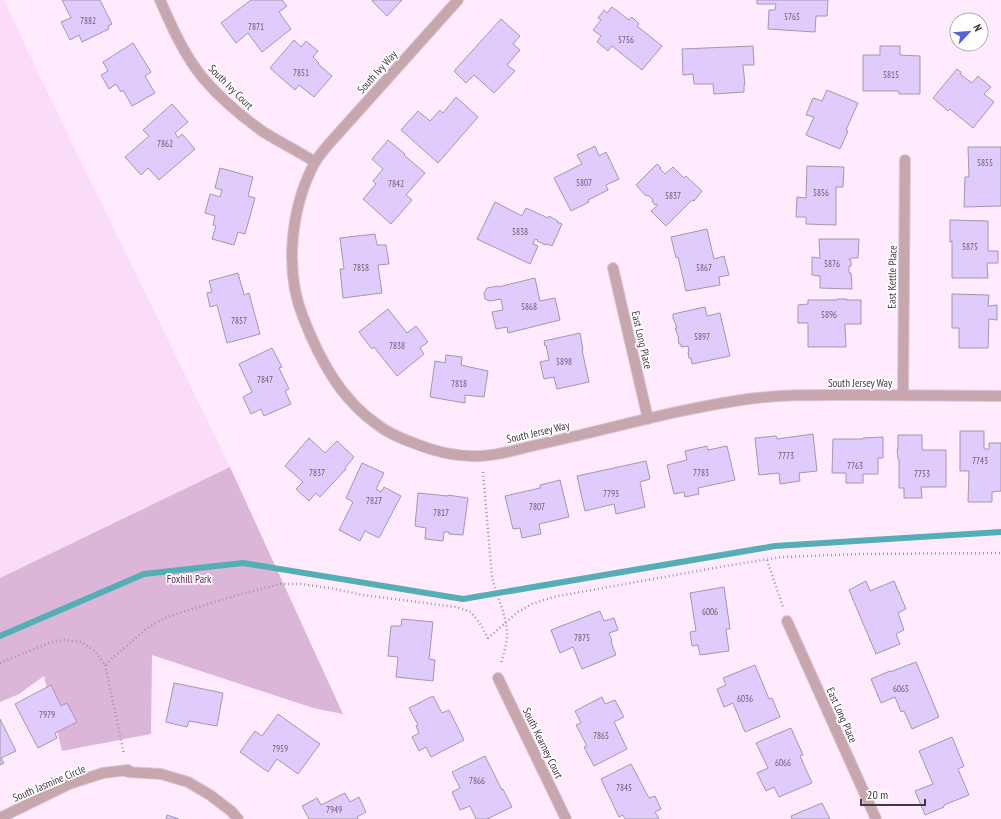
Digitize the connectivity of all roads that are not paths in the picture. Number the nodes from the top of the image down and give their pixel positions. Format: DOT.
graph roads {
  1 [pos="160,0"];
  2 [pos="458,0"];
  3 [pos="905,160"];
  4 [pos="315,162"];
  5 [pos="613,268"];
  6 [pos="903,395"];
  7 [pos="1001,396"];
  8 [pos="648,419"];
  9 [pos="787,621"];
  10 [pos="498,678"];
  11 [pos="0,818"];
  12 [pos="238,819"];
  13 [pos="566,819"];
  14 [pos="876,819"];
  1 -- 4 [label="street, South Ivy Court"];
  2 -- 4 [label="street, South Ivy Way"];
  3 -- 6 [label="street, East Kettle Place"];
  4 -- 8 [label="street, South Jersey Way"];
  5 -- 8 [label="street, East Long Place"];
  6 -- 7 [label="street, South Jersey Way"];
  6 -- 8 [label="street, South Jersey Way"];
  9 -- 14 [label="street, East Long Place"];
  10 -- 13 [label="street, South Kearney Court"];
  11 -- 12 [label="street, South Jasmine Circle"];
}
